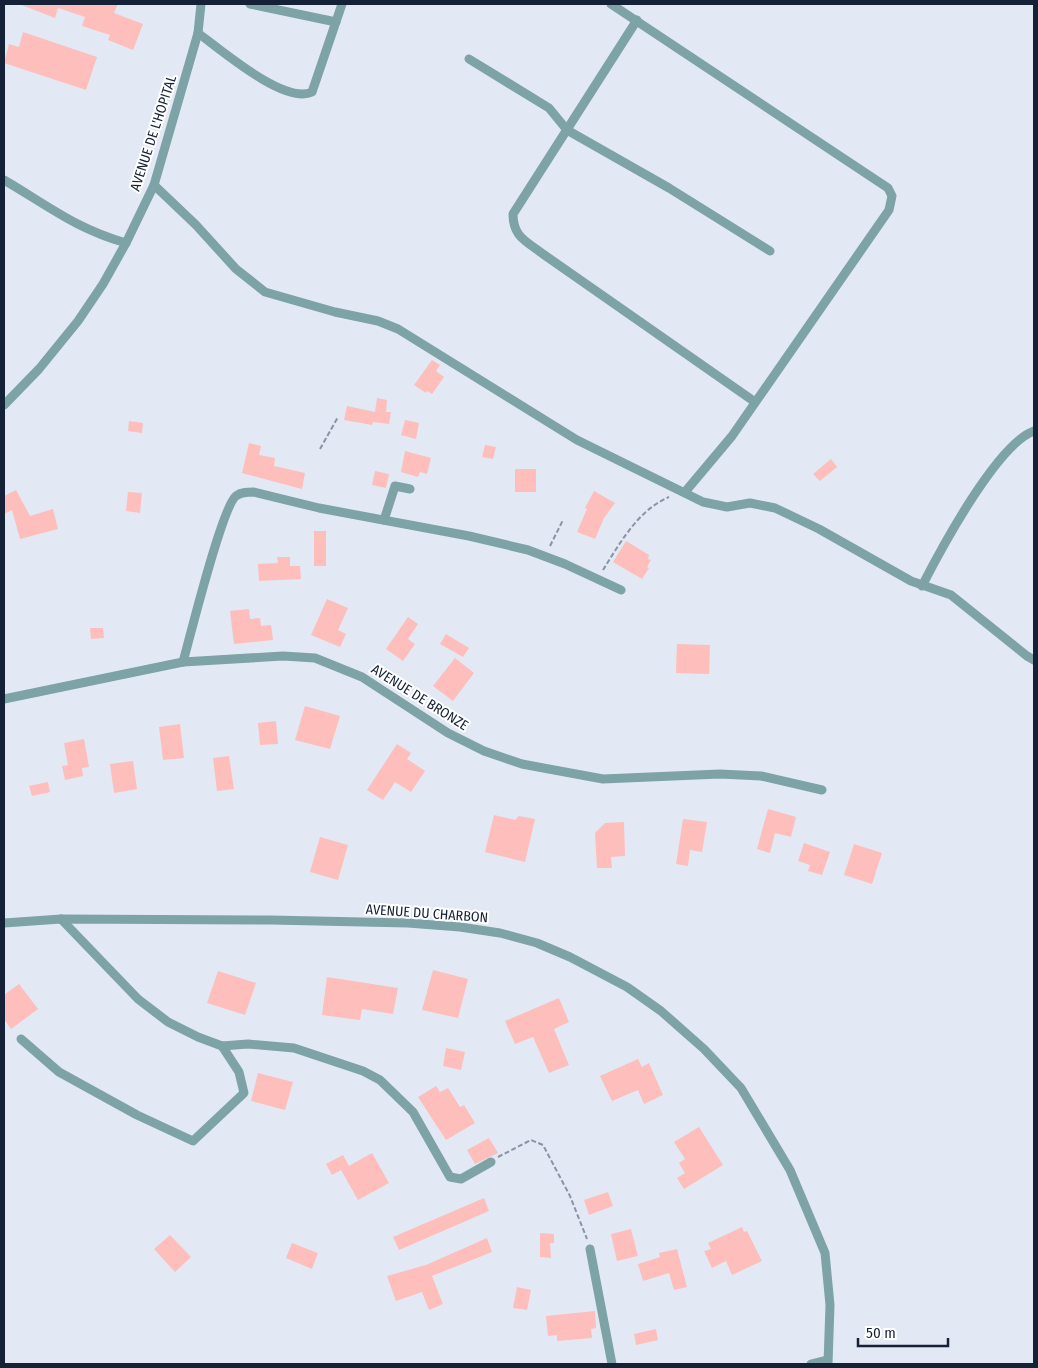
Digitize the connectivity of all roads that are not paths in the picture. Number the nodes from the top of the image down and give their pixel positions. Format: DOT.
graph roads {
  1 [pos="201,4"];
  2 [pos="250,4"];
  3 [pos="342,4"];
  4 [pos="611,4"];
  5 [pos="637,20"];
  6 [pos="336,22"];
  7 [pos="198,33"];
  8 [pos="469,58"];
  9 [pos="567,130"];
  10 [pos="4,180"];
  11 [pos="154,185"];
  12 [pos="126,243"];
  13 [pos="770,250"];
  14 [pos="755,402"];
  15 [pos="4,405"];
  16 [pos="1034,431"];
  17 [pos="410,489"];
  18 [pos="685,492"];
  19 [pos="384,520"];
  20 [pos="922,586"];
  21 [pos="621,590"];
  22 [pos="1034,660"];
  23 [pos="183,662"];
  24 [pos="4,699"];
  25 [pos="822,790"];
  26 [pos="61,919"];
  27 [pos="4,923"];
  28 [pos="21,1039"];
  29 [pos="222,1046"];
  30 [pos="491,1162"];
  31 [pos="590,1249"];
  32 [pos="828,1362"];
  33 [pos="612,1364"];
  34 [pos="812,1364"];
  1 -- 7 [label="street, AVENUE DE L'HOPITAL"];
  2 -- 6 [label="street"];
  3 -- 6 [label="street"];
  4 -- 5 [label="street"];
  5 -- 9 [label="street"];
  5 -- 14 [label="street"];
  6 -- 7 [label="street"];
  7 -- 11 [label="street, AVENUE DE L'HOPITAL"];
  8 -- 9 [label="street"];
  9 -- 13 [label="street"];
  9 -- 14 [label="street"];
  10 -- 12 [label="street"];
  11 -- 12 [label="street, AVENUE DE L'HOPITAL"];
  11 -- 18 [label="street"];
  12 -- 15 [label="street, AVENUE DE L'HOPITAL"];
  14 -- 18 [label="street"];
  16 -- 20 [label="street"];
  17 -- 19 [label="street"];
  18 -- 20 [label="street"];
  19 -- 21 [label="street"];
  19 -- 23 [label="street"];
  20 -- 22 [label="street"];
  23 -- 24 [label="street, AVENUE DE BRONZE"];
  23 -- 25 [label="street, AVENUE DE BRONZE"];
  26 -- 27 [label="street, AVENUE DU CHARBON"];
  26 -- 29 [label="street"];
  26 -- 32 [label="street, AVENUE DU CHARBON"];
  28 -- 29 [label="street"];
  29 -- 30 [label="street"];
  31 -- 33 [label="street"];
  32 -- 34 [label="street"];
}
